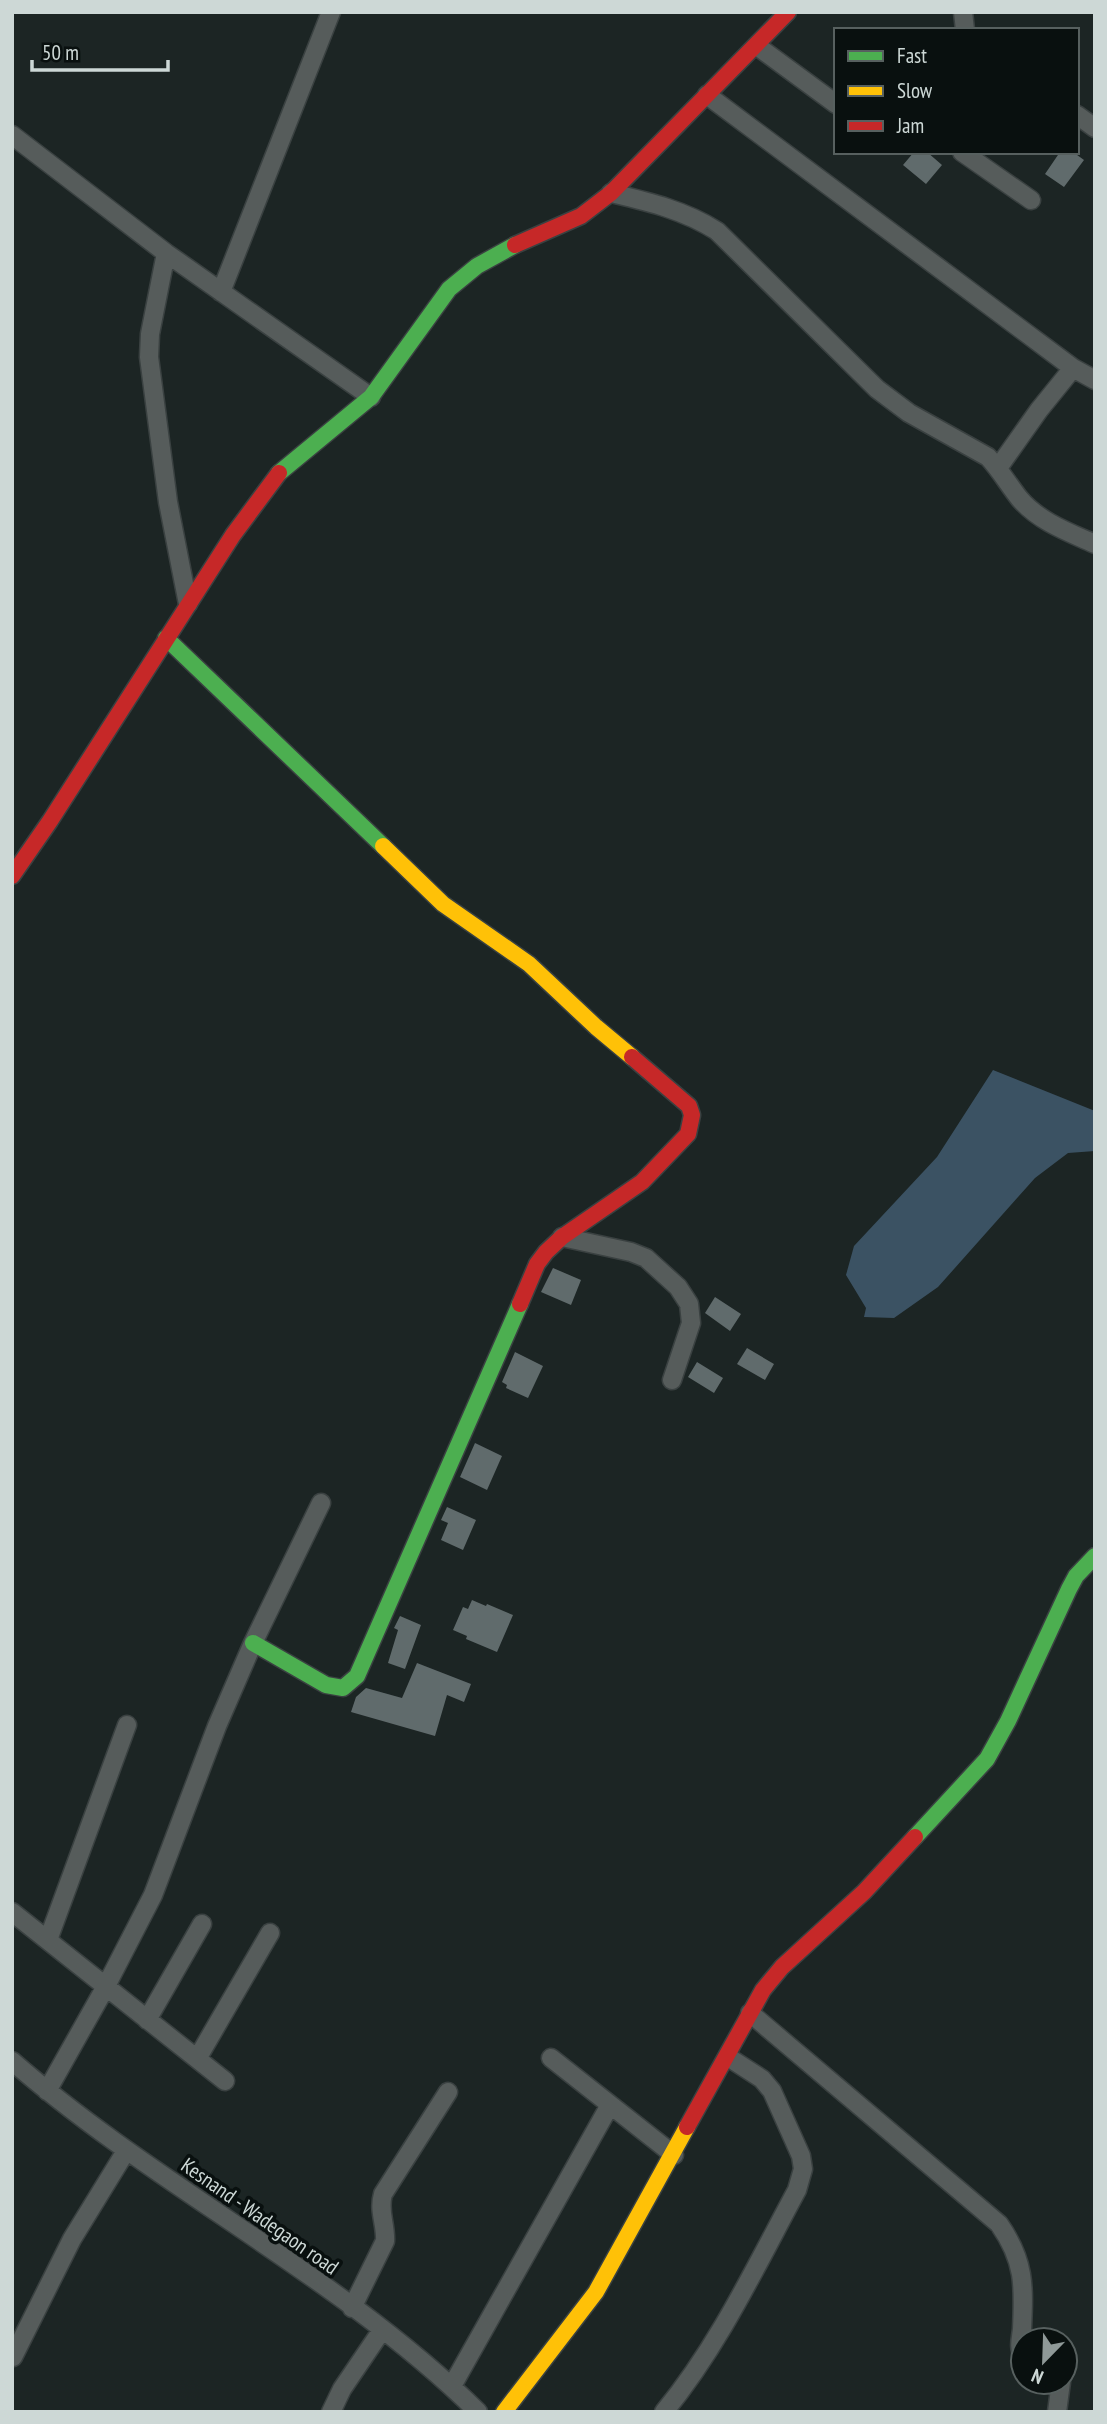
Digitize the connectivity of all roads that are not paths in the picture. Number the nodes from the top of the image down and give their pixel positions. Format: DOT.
graph roads {
  1 [pos="331,12"];
  2 [pos="788,12"];
  3 [pos="757,46"];
  4 [pos="707,95"];
  5 [pos="834,103"];
  6 [pos="1079,116"];
  7 [pos="1095,128"];
  8 [pos="12,135"];
  9 [pos="965,154"];
  10 [pos="611,193"];
  11 [pos="1031,200"];
  12 [pos="166,253"];
  13 [pos="221,292"];
  14 [pos="1073,368"];
  15 [pos="1095,380"];
  16 [pos="371,397"];
  17 [pos="998,468"];
  18 [pos="1095,544"];
  19 [pos="188,604"];
  20 [pos="166,638"];
  21 [pos="12,876"];
  22 [pos="562,1237"];
  23 [pos="672,1380"];
  24 [pos="321,1503"];
  25 [pos="1095,1556"];
  26 [pos="253,1643"];
  27 [pos="127,1726"];
  28 [pos="12,1912"];
  29 [pos="202,1924"];
  30 [pos="270,1933"];
  31 [pos="48,1940"];
  32 [pos="105,1987"];
  33 [pos="750,2013"];
  34 [pos="147,2020"];
  35 [pos="728,2057"];
  36 [pos="551,2058"];
  37 [pos="197,2059"];
  38 [pos="12,2062"];
  39 [pos="225,2081"];
  40 [pos="47,2091"];
  41 [pos="448,2092"];
  42 [pos="610,2105"];
  43 [pos="126,2151"];
  44 [pos="674,2155"];
  45 [pos="352,2308"];
  46 [pos="1022,2326"];
  47 [pos="382,2330"];
  48 [pos="13,2357"];
  49 [pos="452,2386"];
  50 [pos="331,2412"];
  51 [pos="478,2412"];
  52 [pos="504,2412"];
  53 [pos="664,2412"];
  1 -- 13 [label="street"];
  2 -- 3 [label="street"];
  3 -- 4 [label="street"];
  3 -- 5 [label="street"];
  4 -- 10 [label="street"];
  4 -- 14 [label="street"];
  6 -- 7 [label="street"];
  8 -- 12 [label="street"];
  9 -- 11 [label="street"];
  10 -- 16 [label="street"];
  10 -- 17 [label="street"];
  12 -- 13 [label="street"];
  12 -- 19 [label="street"];
  13 -- 16 [label="street"];
  14 -- 15 [label="street"];
  14 -- 17 [label="street"];
  16 -- 19 [label="street"];
  17 -- 18 [label="street"];
  19 -- 20 [label="street"];
  20 -- 21 [label="street"];
  20 -- 22 [label="street"];
  22 -- 23 [label="street"];
  22 -- 26 [label="street"];
  24 -- 26 [label="street"];
  25 -- 33 [label="street"];
  26 -- 32 [label="street"];
  27 -- 31 [label="street"];
  28 -- 31 [label="street"];
  29 -- 34 [label="street"];
  30 -- 37 [label="street"];
  31 -- 32 [label="street"];
  32 -- 34 [label="street"];
  32 -- 40 [label="street"];
  33 -- 35 [label="street"];
  33 -- 46 [label="street"];
  34 -- 37 [label="street"];
  35 -- 44 [label="street"];
  35 -- 53 [label="street"];
  36 -- 42 [label="street"];
  37 -- 39 [label="street"];
  38 -- 40 [label="street, Kesnand - Wadegaon road"];
  40 -- 43 [label="street, Kesnand - Wadegaon road"];
  41 -- 45 [label="street"];
  42 -- 44 [label="street"];
  42 -- 49 [label="street"];
  43 -- 45 [label="street, Kesnand - Wadegaon road"];
  43 -- 48 [label="street"];
  44 -- 52 [label="street"];
  45 -- 47 [label="street, Kesnand - Wadegaon road"];
  47 -- 49 [label="street, Kesnand - Wadegaon road"];
  47 -- 50 [label="street"];
  49 -- 51 [label="street, Kesnand - Wadegaon road"];
}
